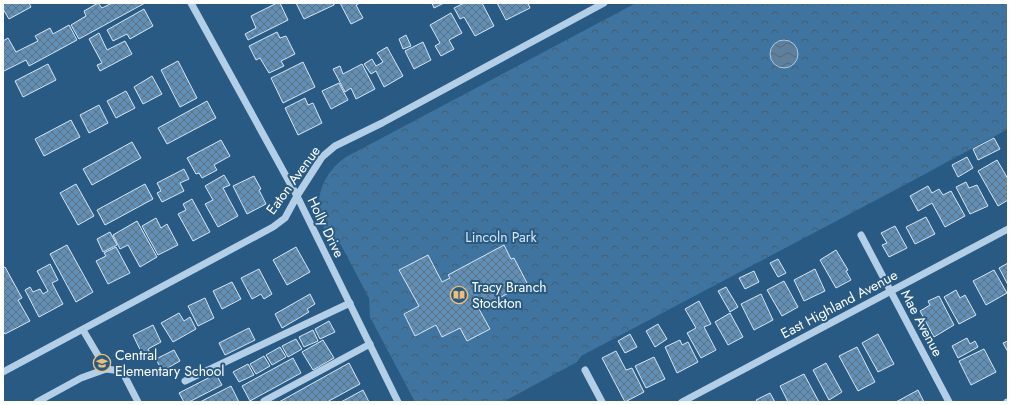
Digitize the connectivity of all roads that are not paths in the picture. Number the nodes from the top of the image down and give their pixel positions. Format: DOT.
graph roads {
  1 [pos="604,3"];
  2 [pos="194,4"];
  3 [pos="297,196"];
  4 [pos="1008,229"];
  5 [pos="861,235"];
  6 [pos="890,292"];
  7 [pos="350,303"];
  8 [pos="82,330"];
  9 [pos="370,344"];
  10 [pos="106,369"];
  11 [pos="585,370"];
  12 [pos="3,372"];
  13 [pos="184,381"];
  14 [pos="264,401"];
  15 [pos="38,402"];
  16 [pos="138,402"];
  17 [pos="397,402"];
  18 [pos="602,402"];
  19 [pos="682,402"];
  20 [pos="949,402"];
  1 -- 3 [label="street, Eaton Avenue"];
  2 -- 3 [label="street, Holly Drive"];
  3 -- 7 [label="street, Holly Drive"];
  3 -- 8 [label="street, Eaton Avenue"];
  4 -- 6 [label="street, East Highland Avenue"];
  5 -- 6 [label="street, Mae Avenue"];
  6 -- 19 [label="street, East Highland Avenue"];
  6 -- 20 [label="street, Mae Avenue"];
  7 -- 9 [label="street, Holly Drive"];
  7 -- 13 [label="street"];
  8 -- 10 [label="street"];
  8 -- 12 [label="street, Eaton Avenue"];
  9 -- 14 [label="street"];
  9 -- 17 [label="street, Holly Drive"];
  10 -- 15 [label="street"];
  10 -- 16 [label="street"];
  11 -- 18 [label="street"];
}
